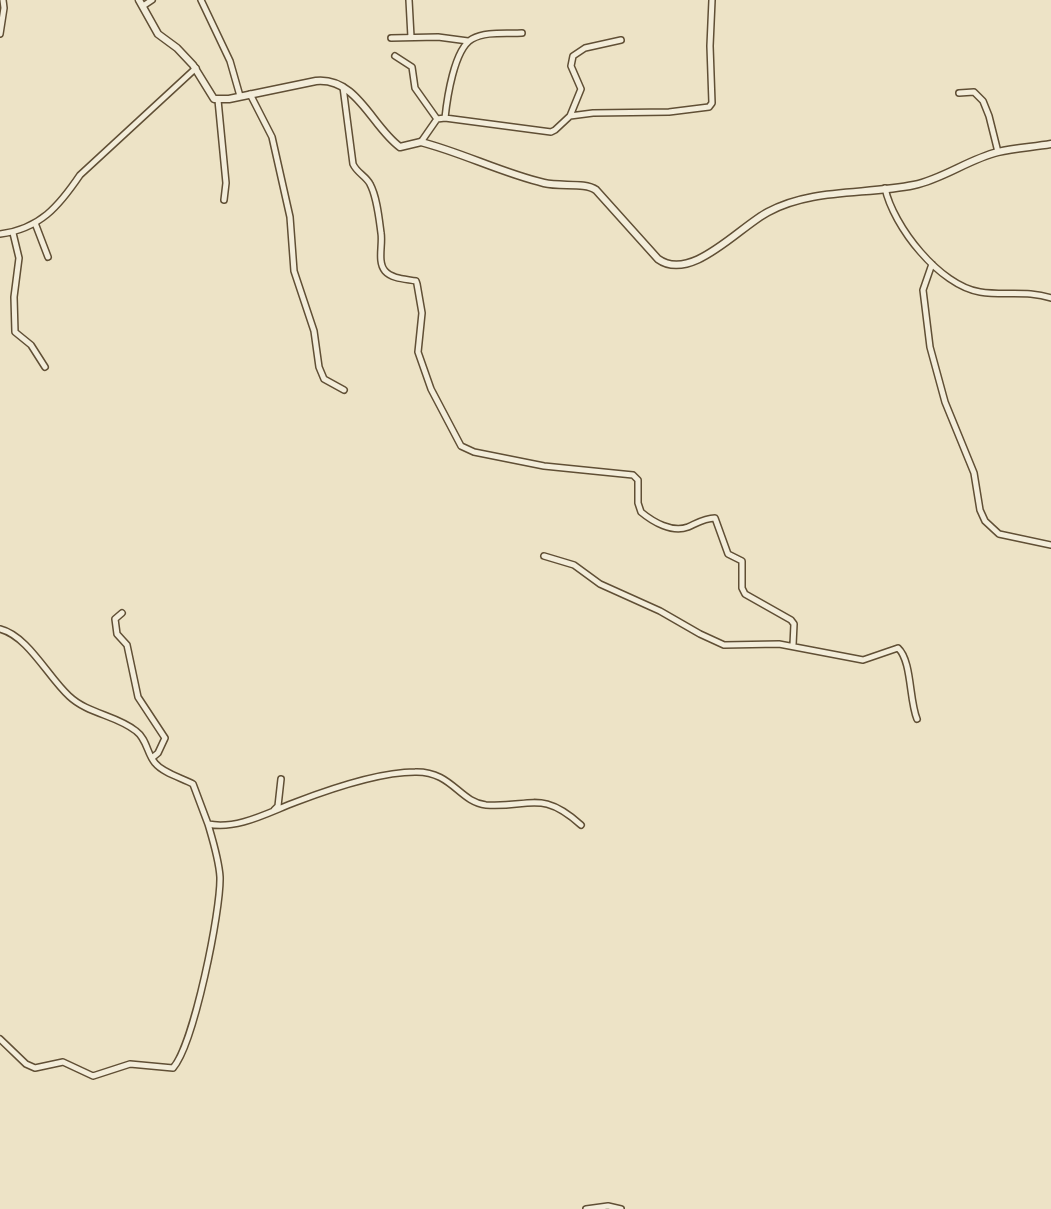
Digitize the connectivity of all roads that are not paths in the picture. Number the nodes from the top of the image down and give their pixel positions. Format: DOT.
graph roads {
  1 [pos="3,0"];
  2 [pos="152,0"];
  3 [pos="201,0"];
  4 [pos="408,0"];
  5 [pos="712,0"];
  6 [pos="141,3"];
  7 [pos="522,33"];
  8 [pos="0,34"];
  9 [pos="411,37"];
  10 [pos="391,38"];
  11 [pos="621,40"];
  12 [pos="468,41"];
  13 [pos="395,56"];
  14 [pos="193,65"];
  15 [pos="343,88"];
  16 [pos="959,93"];
  17 [pos="250,94"];
  18 [pos="240,96"];
  19 [pos="218,100"];
  20 [pos="570,116"];
  21 [pos="445,118"];
  22 [pos="437,119"];
  23 [pos="419,143"];
  24 [pos="1051,144"];
  25 [pos="998,152"];
  26 [pos="885,188"];
  27 [pos="224,200"];
  28 [pos="35,223"];
  29 [pos="13,233"];
  30 [pos="0,234"];
  31 [pos="48,257"];
  32 [pos="932,264"];
  33 [pos="1051,298"];
  34 [pos="45,367"];
  35 [pos="344,390"];
  36 [pos="1051,545"];
  37 [pos="544,556"];
  38 [pos="122,613"];
  39 [pos="0,629"];
  40 [pos="793,645"];
  41 [pos="917,719"];
  42 [pos="152,758"];
  43 [pos="281,779"];
  44 [pos="274,810"];
  45 [pos="208,824"];
  46 [pos="580,825"];
  47 [pos="0,1040"];
  48 [pos="586,1209"];
  49 [pos="621,1209"];
  1 -- 8 [label="street"];
  2 -- 6 [label="street"];
  3 -- 18 [label="street"];
  4 -- 9 [label="street"];
  5 -- 20 [label="street"];
  6 -- 14 [label="street"];
  7 -- 12 [label="street"];
  9 -- 10 [label="street"];
  9 -- 12 [label="street"];
  11 -- 20 [label="street"];
  12 -- 21 [label="street"];
  13 -- 22 [label="street"];
  14 -- 19 [label="street"];
  14 -- 28 [label="street"];
  15 -- 17 [label="street"];
  15 -- 23 [label="street"];
  15 -- 40 [label="street"];
  16 -- 25 [label="street"];
  17 -- 18 [label="street"];
  17 -- 35 [label="street"];
  18 -- 19 [label="street"];
  19 -- 27 [label="street"];
  20 -- 21 [label="street"];
  21 -- 22 [label="street"];
  22 -- 23 [label="street"];
  23 -- 26 [label="street"];
  24 -- 25 [label="street"];
  25 -- 26 [label="street"];
  26 -- 32 [label="street"];
  28 -- 29 [label="street"];
  28 -- 31 [label="street"];
  29 -- 30 [label="street"];
  29 -- 34 [label="street"];
  32 -- 33 [label="street"];
  32 -- 36 [label="street"];
  37 -- 40 [label="street"];
  38 -- 42 [label="street"];
  39 -- 42 [label="street"];
  40 -- 41 [label="street"];
  42 -- 45 [label="street"];
  43 -- 44 [label="street"];
  44 -- 45 [label="street"];
  44 -- 46 [label="street"];
  45 -- 47 [label="street"];
  48 -- 49 [label="street"];
}
